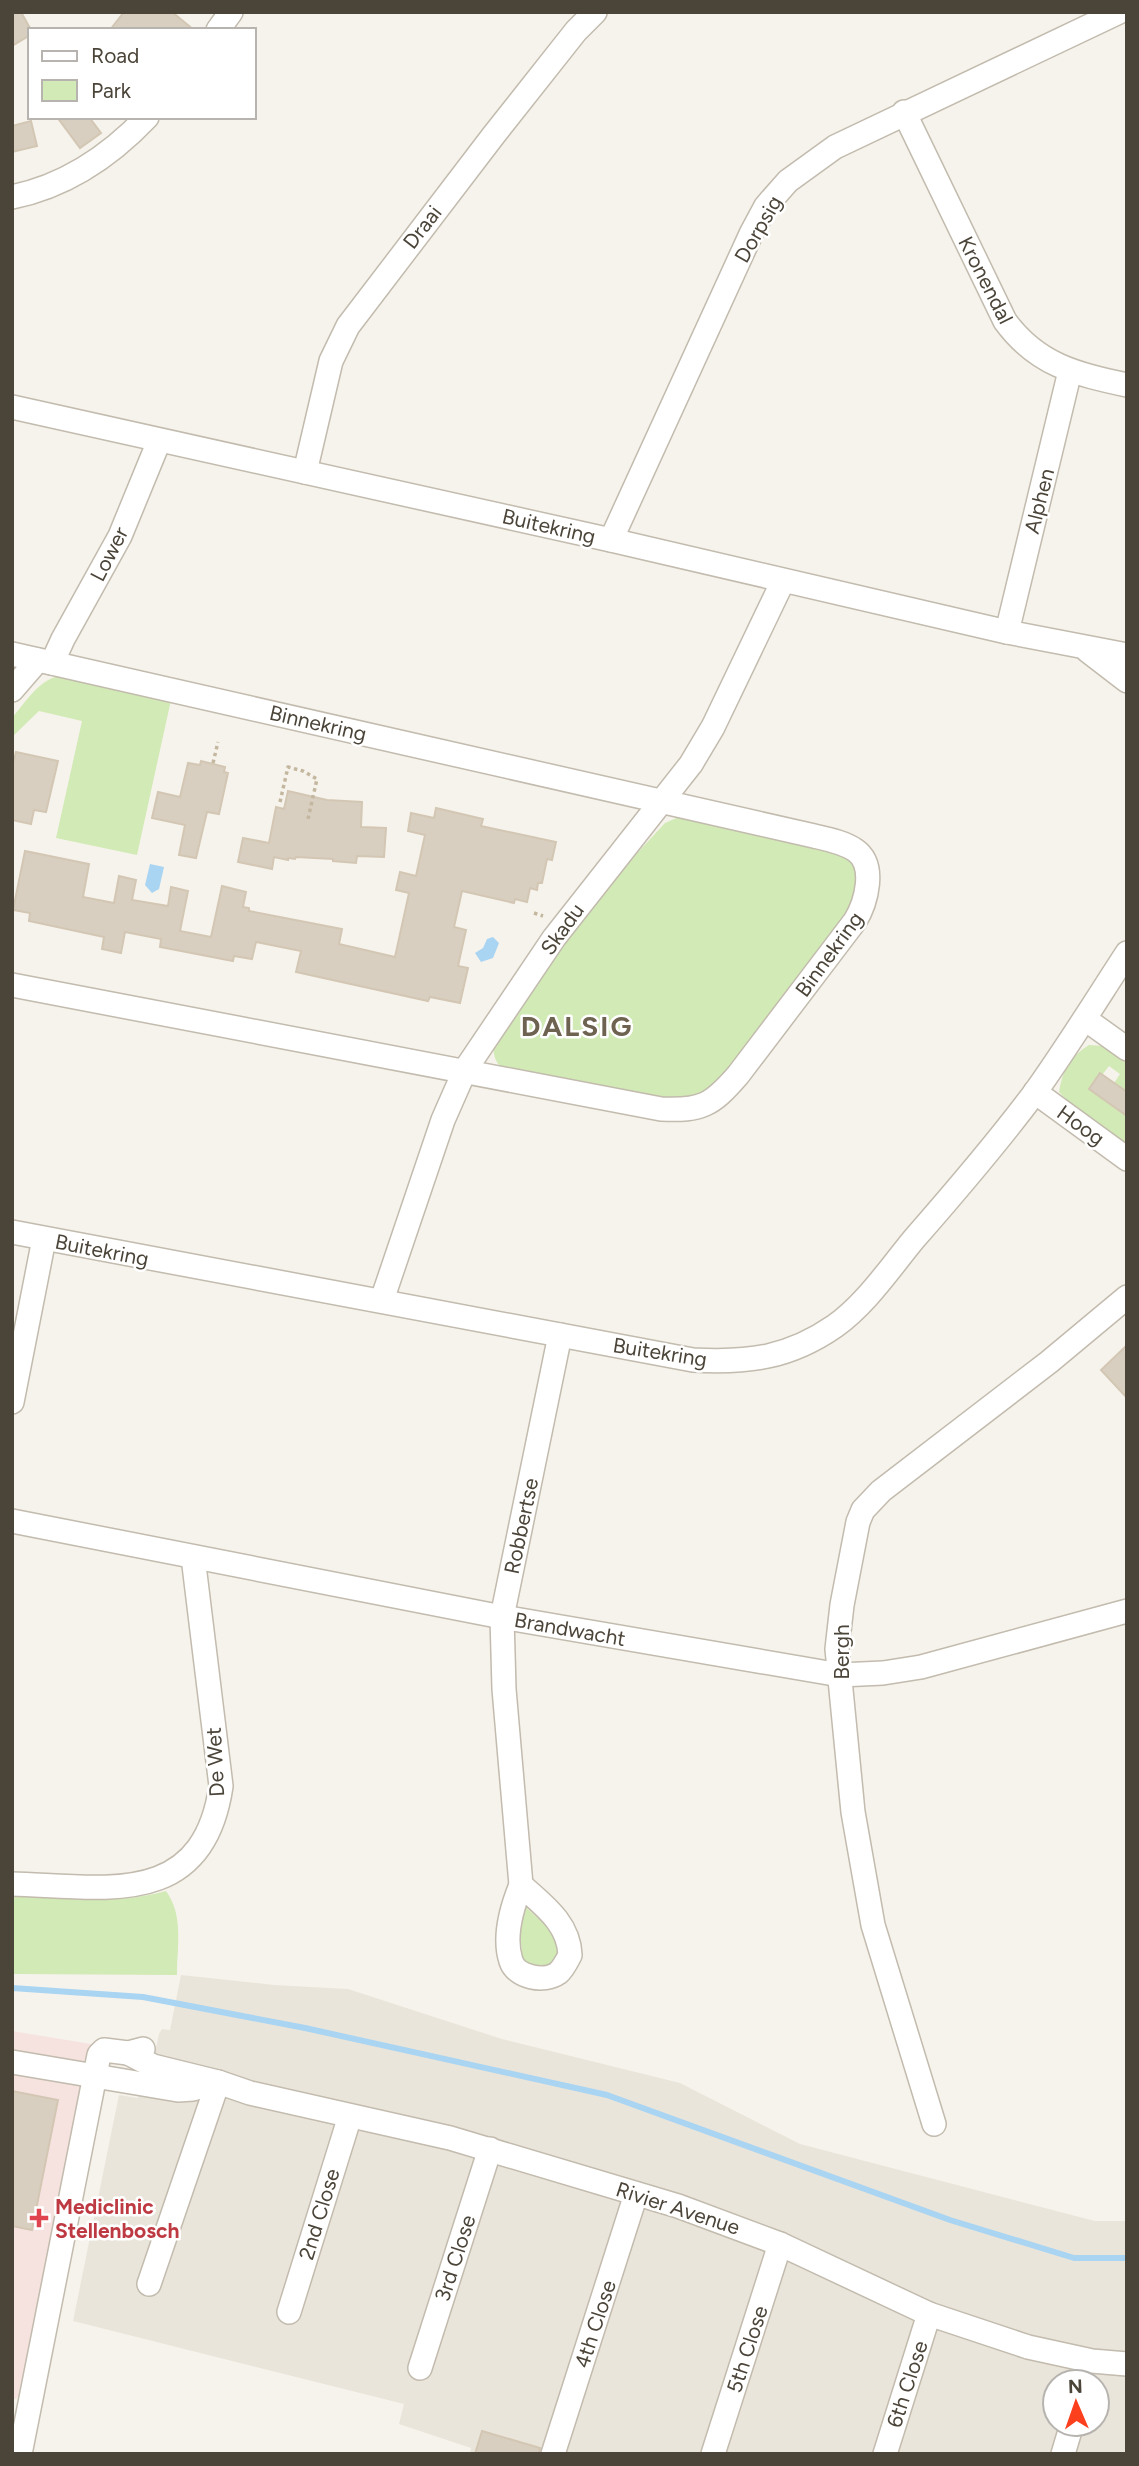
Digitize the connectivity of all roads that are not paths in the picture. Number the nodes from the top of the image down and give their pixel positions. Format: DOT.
graph roads {
  1 [pos="231,12"];
  2 [pos="595,12"];
  3 [pos="1119,12"];
  4 [pos="219,28"];
  5 [pos="904,112"];
  6 [pos="145,119"];
  7 [pos="12,197"];
  8 [pos="1070,371"];
  9 [pos="1127,384"];
  10 [pos="12,407"];
  11 [pos="159,441"];
  12 [pos="305,472"];
  13 [pos="611,540"];
  14 [pos="783,581"];
  15 [pos="1007,632"];
  16 [pos="1084,648"];
  17 [pos="12,654"];
  18 [pos="1127,655"];
  19 [pos="45,662"];
  20 [pos="1127,681"];
  21 [pos="12,690"];
  22 [pos="664,800"];
  23 [pos="1127,953"];
  24 [pos="12,985"];
  25 [pos="1085,1019"];
  26 [pos="1127,1049"];
  27 [pos="465,1070"];
  28 [pos="1035,1092"];
  29 [pos="1127,1159"];
  30 [pos="12,1232"];
  31 [pos="44,1239"];
  32 [pos="1127,1297"];
  33 [pos="382,1300"];
  34 [pos="560,1335"];
  35 [pos="12,1402"];
  36 [pos="12,1521"];
  37 [pos="193,1557"];
  38 [pos="1127,1611"];
  39 [pos="502,1617"];
  40 [pos="839,1675"];
  41 [pos="12,1884"];
  42 [pos="521,1885"];
  43 [pos="12,2062"];
  44 [pos="94,2075"];
  45 [pos="218,2082"];
  46 [pos="350,2116"];
  47 [pos="934,2124"];
  48 [pos="489,2149"];
  49 [pos="636,2194"];
  50 [pos="780,2244"];
  51 [pos="149,2284"];
  52 [pos="289,2312"];
  53 [pos="929,2314"];
  54 [pos="1127,2364"];
  55 [pos="420,2368"];
  56 [pos="1081,2368"];
  57 [pos="1105,2368"];
  58 [pos="18,2429"];
  59 [pos="20,2454"];
  60 [pos="553,2454"];
  61 [pos="713,2454"];
  62 [pos="885,2454"];
  1 -- 4 [label="street"];
  2 -- 12 [label="street, Draai"];
  3 -- 5 [label="street, Dorpsig"];
  5 -- 8 [label="street, Kronendal"];
  5 -- 13 [label="street, Dorpsig"];
  6 -- 7 [label="street"];
  8 -- 9 [label="street, Kronendal"];
  8 -- 15 [label="street, Alphen"];
  10 -- 11 [label="street, Buitekring"];
  11 -- 12 [label="street, Buitekring"];
  11 -- 19 [label="street, Lower"];
  12 -- 13 [label="street, Buitekring"];
  13 -- 14 [label="street, Buitekring"];
  14 -- 15 [label="street, Buitekring"];
  14 -- 22 [label="street, Skadu"];
  15 -- 16 [label="street, Buitekring"];
  16 -- 18 [label="street, Buitekring"];
  16 -- 20 [label="street, Buitekring"];
  17 -- 19 [label="street, Binnekring"];
  19 -- 21 [label="street, Lower"];
  19 -- 22 [label="street, Binnekring"];
  22 -- 27 [label="street, Skadu"];
  22 -- 27 [label="street, Binnekring"];
  23 -- 25 [label="street, Buitekring"];
  24 -- 27 [label="street, Binnekring"];
  25 -- 26 [label="street"];
  25 -- 28 [label="street, Buitekring"];
  27 -- 33 [label="street, Skadu"];
  28 -- 29 [label="street, Hoog"];
  28 -- 34 [label="street, Buitekring"];
  30 -- 31 [label="street, Buitekring"];
  31 -- 33 [label="street, Buitekring"];
  31 -- 35 [label="street"];
  32 -- 40 [label="street, Bergh"];
  33 -- 34 [label="street, Buitekring"];
  34 -- 39 [label="street, Robbertse"];
  36 -- 37 [label="street, Brandwacht"];
  37 -- 39 [label="street, Brandwacht"];
  37 -- 41 [label="street, De Wet"];
  38 -- 40 [label="street, Brandwacht"];
  39 -- 40 [label="street, Brandwacht"];
  39 -- 42 [label="street, Robbertse"];
  40 -- 47 [label="street, Bergh"];
  43 -- 44 [label="street"];
  44 -- 45 [label="street"];
  44 -- 45 [label="street, Rivier Avenue"];
  44 -- 58 [label="street"];
  45 -- 46 [label="street, Rivier Avenue"];
  45 -- 51 [label="street"];
  46 -- 48 [label="street, Rivier Avenue"];
  46 -- 52 [label="street, 2nd Close"];
  48 -- 49 [label="street, Rivier Avenue"];
  48 -- 55 [label="street, 3rd Close"];
  49 -- 50 [label="street, Rivier Avenue"];
  49 -- 60 [label="street, 4th Close"];
  50 -- 53 [label="street, Rivier Avenue"];
  50 -- 61 [label="street, 5th Close"];
  53 -- 56 [label="street, Rivier Avenue"];
  53 -- 62 [label="street, 6th Close"];
  54 -- 57 [label="street, Rivier Avenue"];
  58 -- 59 [label="street"];
}
